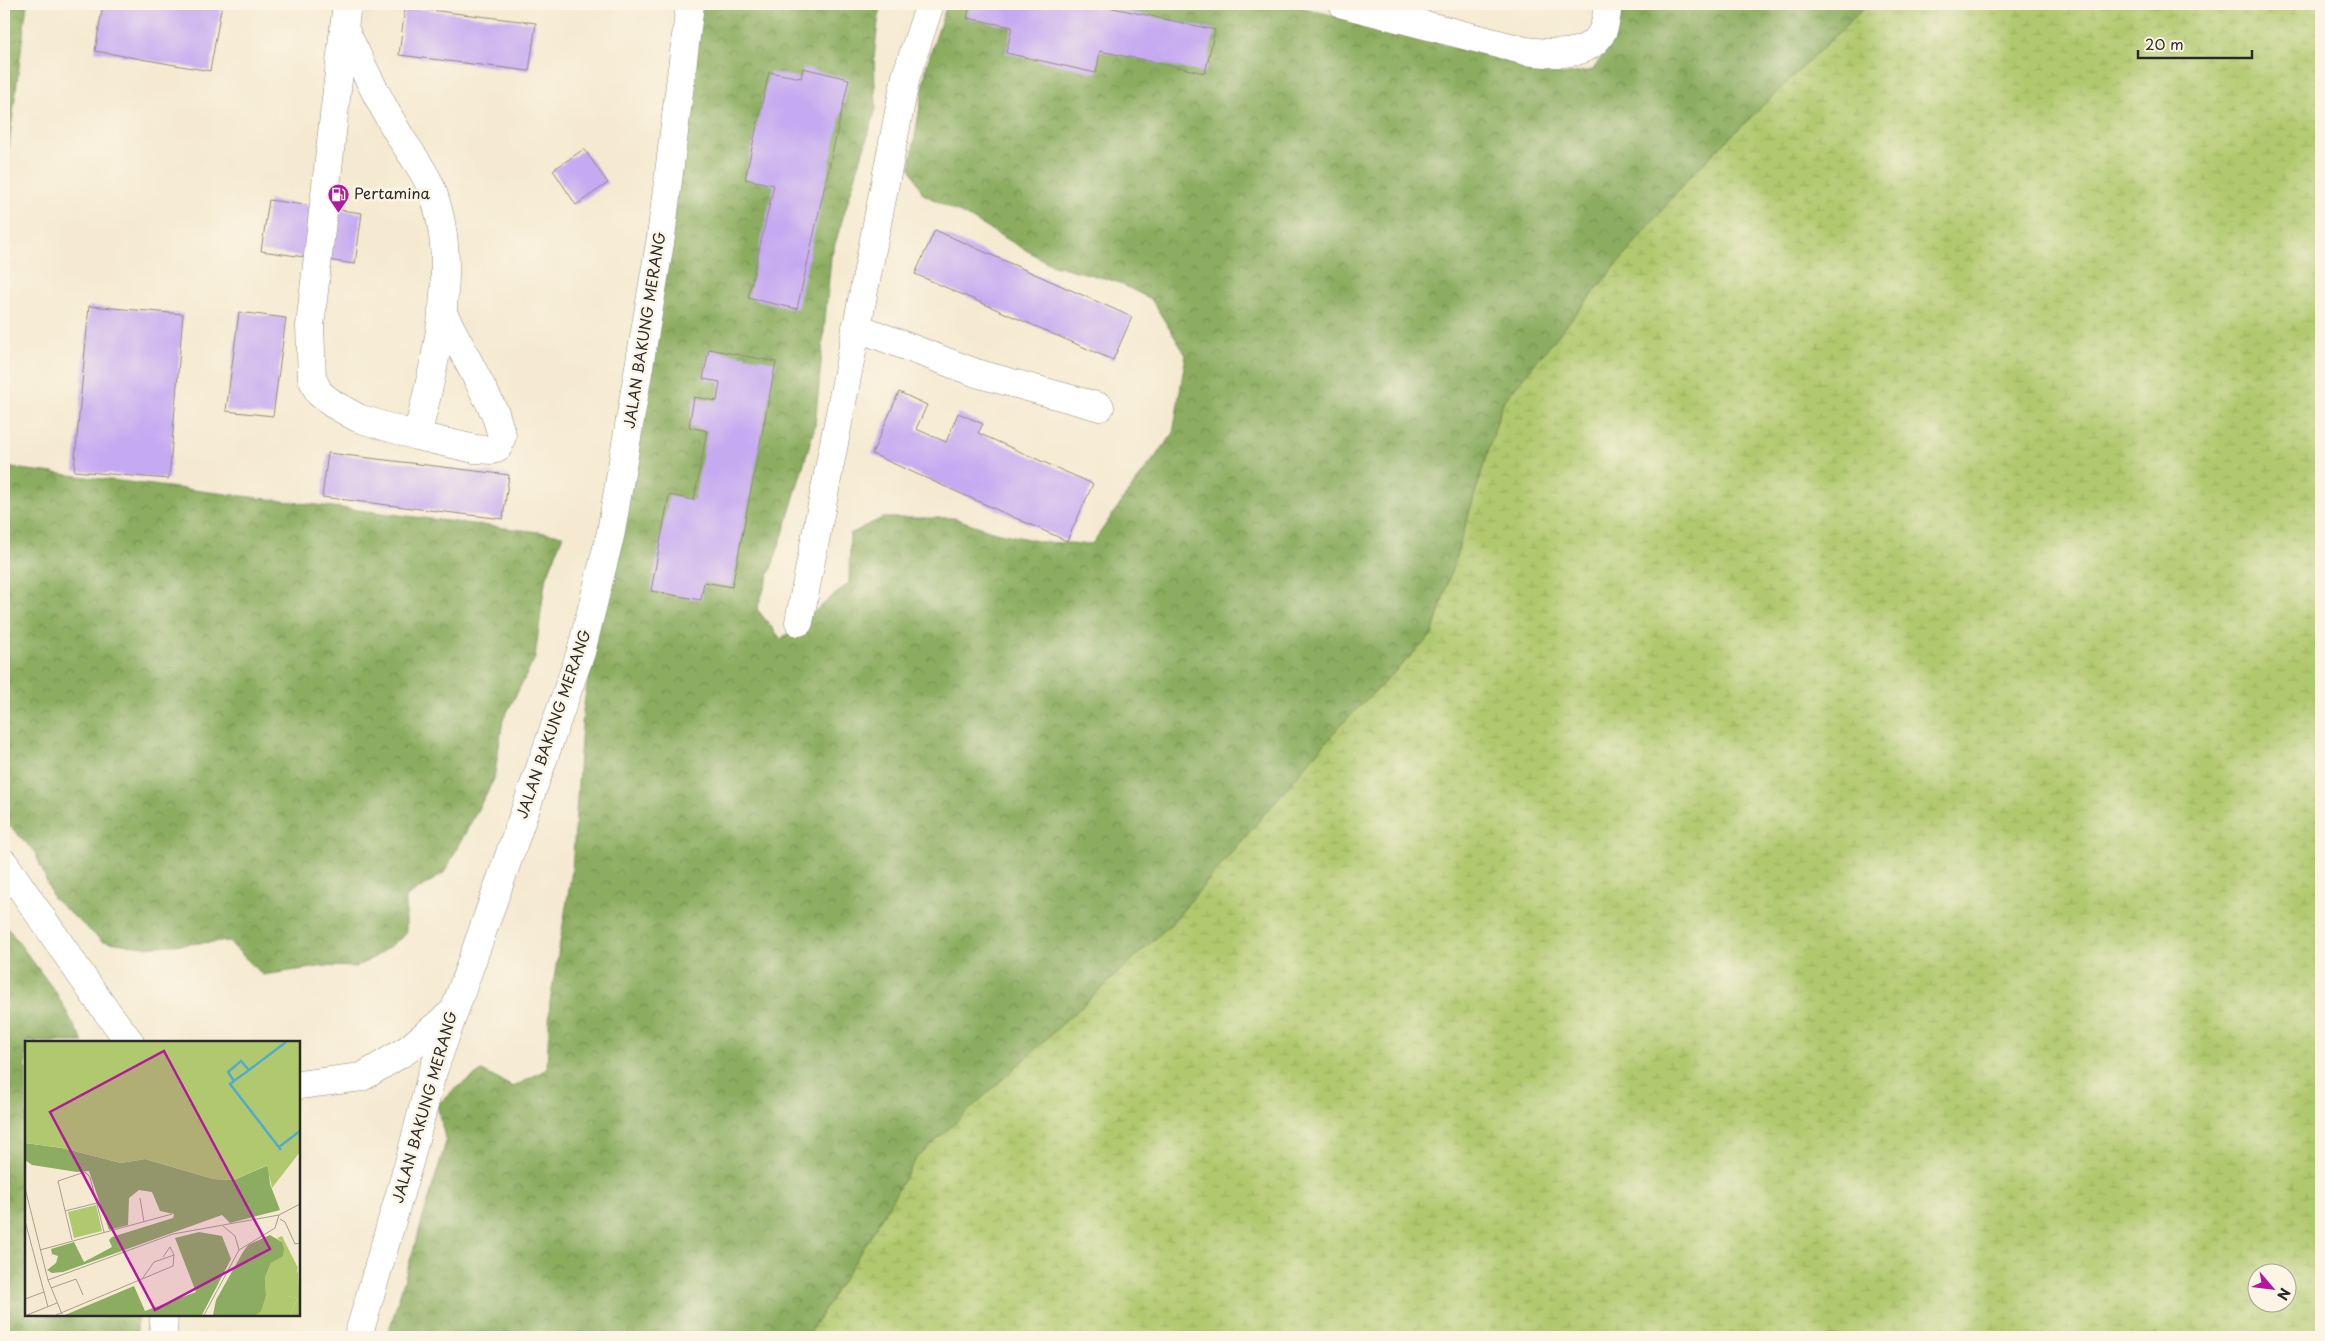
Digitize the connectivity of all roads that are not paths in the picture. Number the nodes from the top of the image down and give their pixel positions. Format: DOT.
graph roads {
  1 [pos="690,4"];
  2 [pos="930,4"];
  3 [pos="1343,4"];
  4 [pos="1608,4"];
  5 [pos="346,16"];
  6 [pos="442,311"];
  7 [pos="856,327"];
  8 [pos="1100,407"];
  9 [pos="418,436"];
  10 [pos="799,622"];
  11 [pos="4,863"];
  12 [pos="453,1012"];
  13 [pos="129,1041"];
  14 [pos="300,1085"];
  15 [pos="164,1316"];
  16 [pos="163,1337"];
  17 [pos="358,1337"];
  1 -- 12 [label="street, JALAN BAKUNG MERANG"];
  2 -- 7 [label="street"];
  3 -- 4 [label="street"];
  5 -- 6 [label="street"];
  5 -- 9 [label="street"];
  6 -- 9 [label="street"];
  6 -- 9 [label="street"];
  7 -- 8 [label="street"];
  7 -- 10 [label="street"];
  11 -- 13 [label="street"];
  12 -- 14 [label="street"];
  12 -- 17 [label="street, JALAN BAKUNG MERANG"];
  15 -- 16 [label="street"];
}
